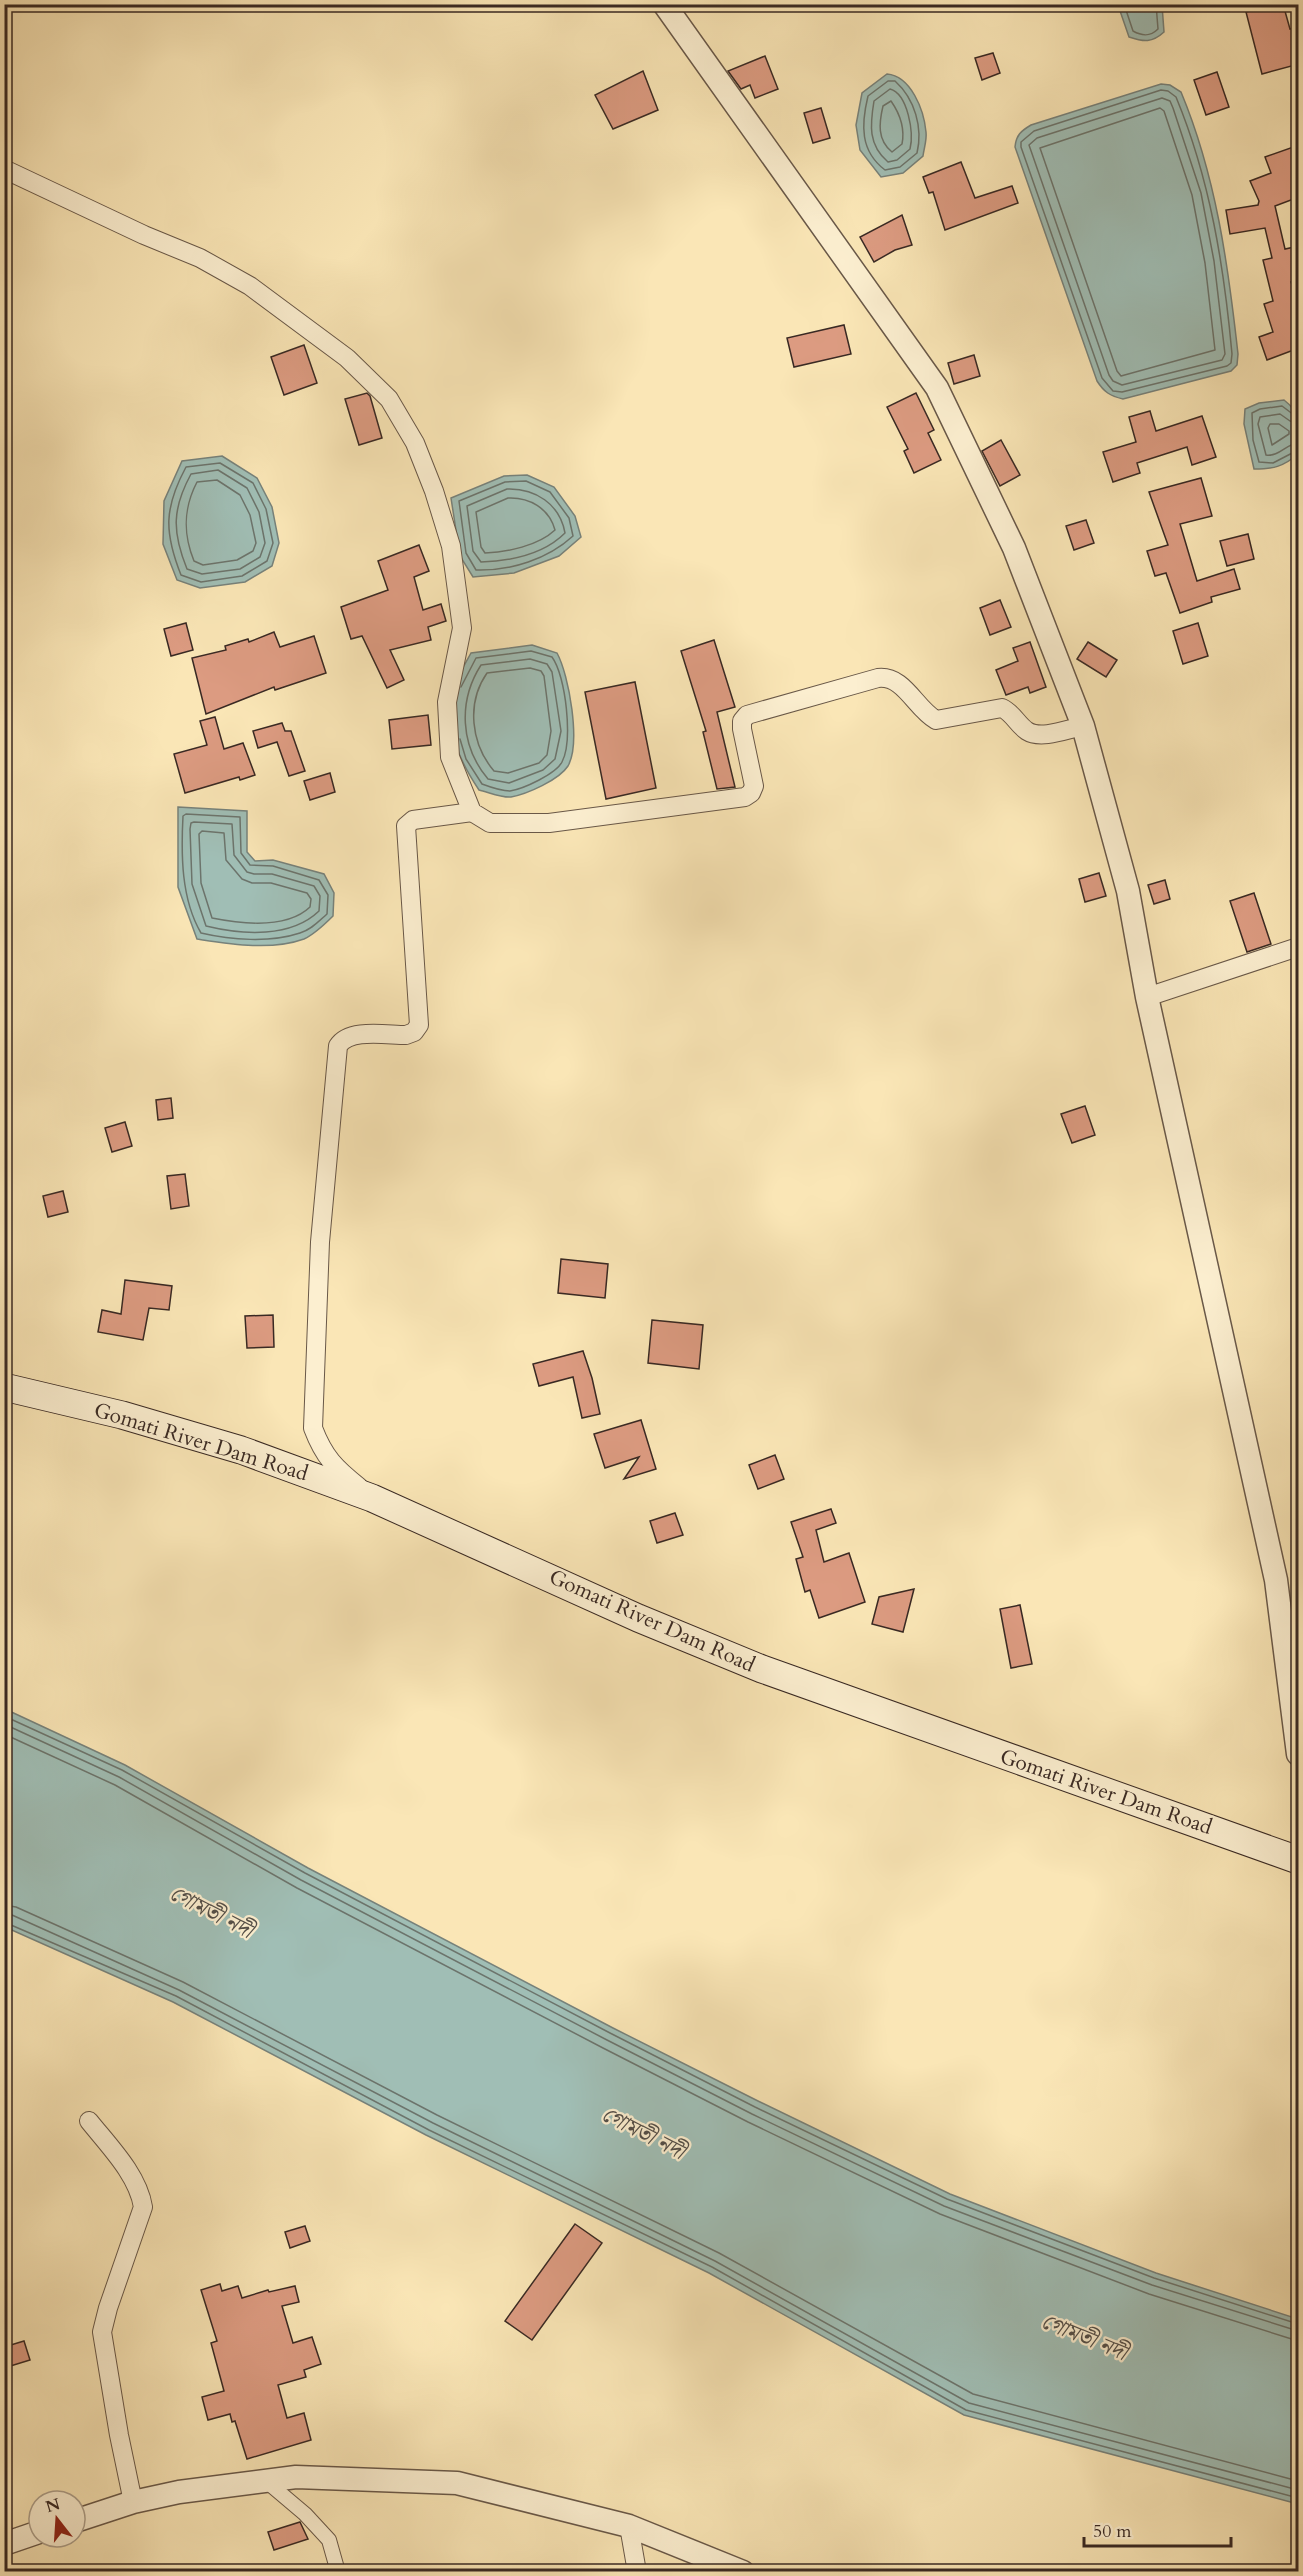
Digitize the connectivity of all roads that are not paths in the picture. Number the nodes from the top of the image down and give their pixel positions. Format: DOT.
graph roads {
  1 [pos="664,4"];
  2 [pos="4,169"];
  3 [pos="1083,726"];
  4 [pos="472,812"];
  5 [pos="1299,947"];
  6 [pos="1147,998"];
  7 [pos="4,1387"];
  8 [pos="372,1498"];
  9 [pos="1299,1754"];
  10 [pos="1299,1860"];
  11 [pos="88,2121"];
  12 [pos="266,2481"];
  13 [pos="133,2502"];
  14 [pos="87,2517"];
  15 [pos="629,2526"];
  16 [pos="27,2536"];
  17 [pos="4,2544"];
  18 [pos="338,2571"];
  19 [pos="637,2571"];
  20 [pos="742,2571"];
  1 -- 3 [label="street"];
  2 -- 4 [label="street"];
  3 -- 4 [label="street"];
  3 -- 6 [label="street"];
  4 -- 8 [label="street"];
  5 -- 6 [label="street"];
  6 -- 9 [label="street"];
  7 -- 8 [label="main road, Gomati River Dam Road"];
  8 -- 10 [label="main road, Gomati River Dam Road"];
  11 -- 13 [label="street"];
  12 -- 13 [label="street"];
  12 -- 15 [label="street"];
  12 -- 18 [label="street"];
  13 -- 14 [label="street"];
  15 -- 19 [label="street"];
  15 -- 20 [label="street"];
  16 -- 17 [label="street"];
}
